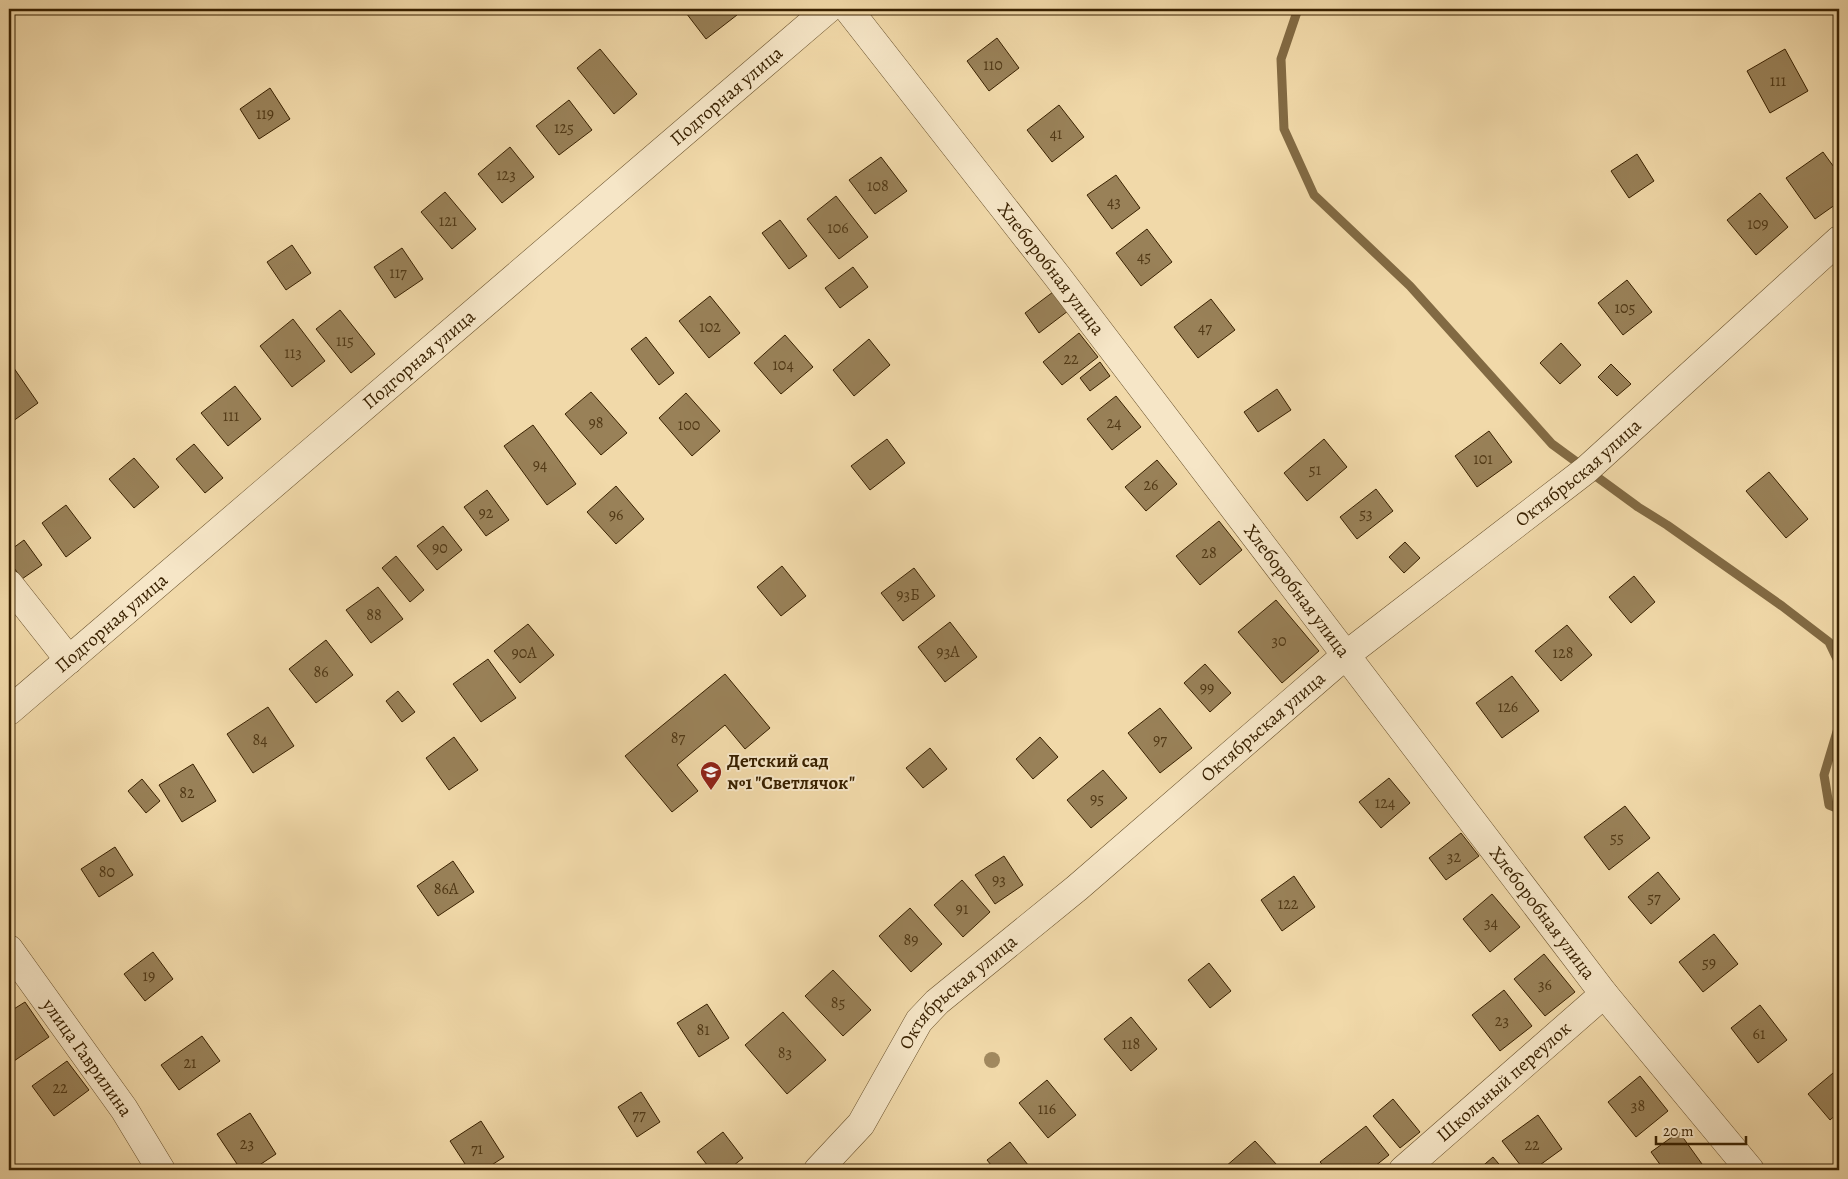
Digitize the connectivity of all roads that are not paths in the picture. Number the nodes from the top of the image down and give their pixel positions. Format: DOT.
graph roads {
  1 [pos="828,9"];
  2 [pos="848,9"];
  3 [pos="1839,240"];
  4 [pos="9,584"];
  5 [pos="1346,655"];
  6 [pos="69,660"];
  7 [pos="9,711"];
  8 [pos="9,949"];
  9 [pos="1604,994"];
  10 [pos="161,1170"];
  11 [pos="818,1170"];
  12 [pos="1403,1170"];
  13 [pos="1750,1170"];
  1 -- 6 [label="street, Подгорная улица"];
  2 -- 5 [label="street, Хлеборобная улица"];
  3 -- 5 [label="street, Октябрьская улица"];
  4 -- 6 [label="street"];
  5 -- 9 [label="street, Хлеборобная улица"];
  5 -- 11 [label="street, Октябрьская улица"];
  6 -- 7 [label="street, Подгорная улица"];
  8 -- 10 [label="street, улица Гаврилина"];
  9 -- 12 [label="street, Школьный переулок"];
  9 -- 13 [label="street, Хлеборобная улица"];
}
